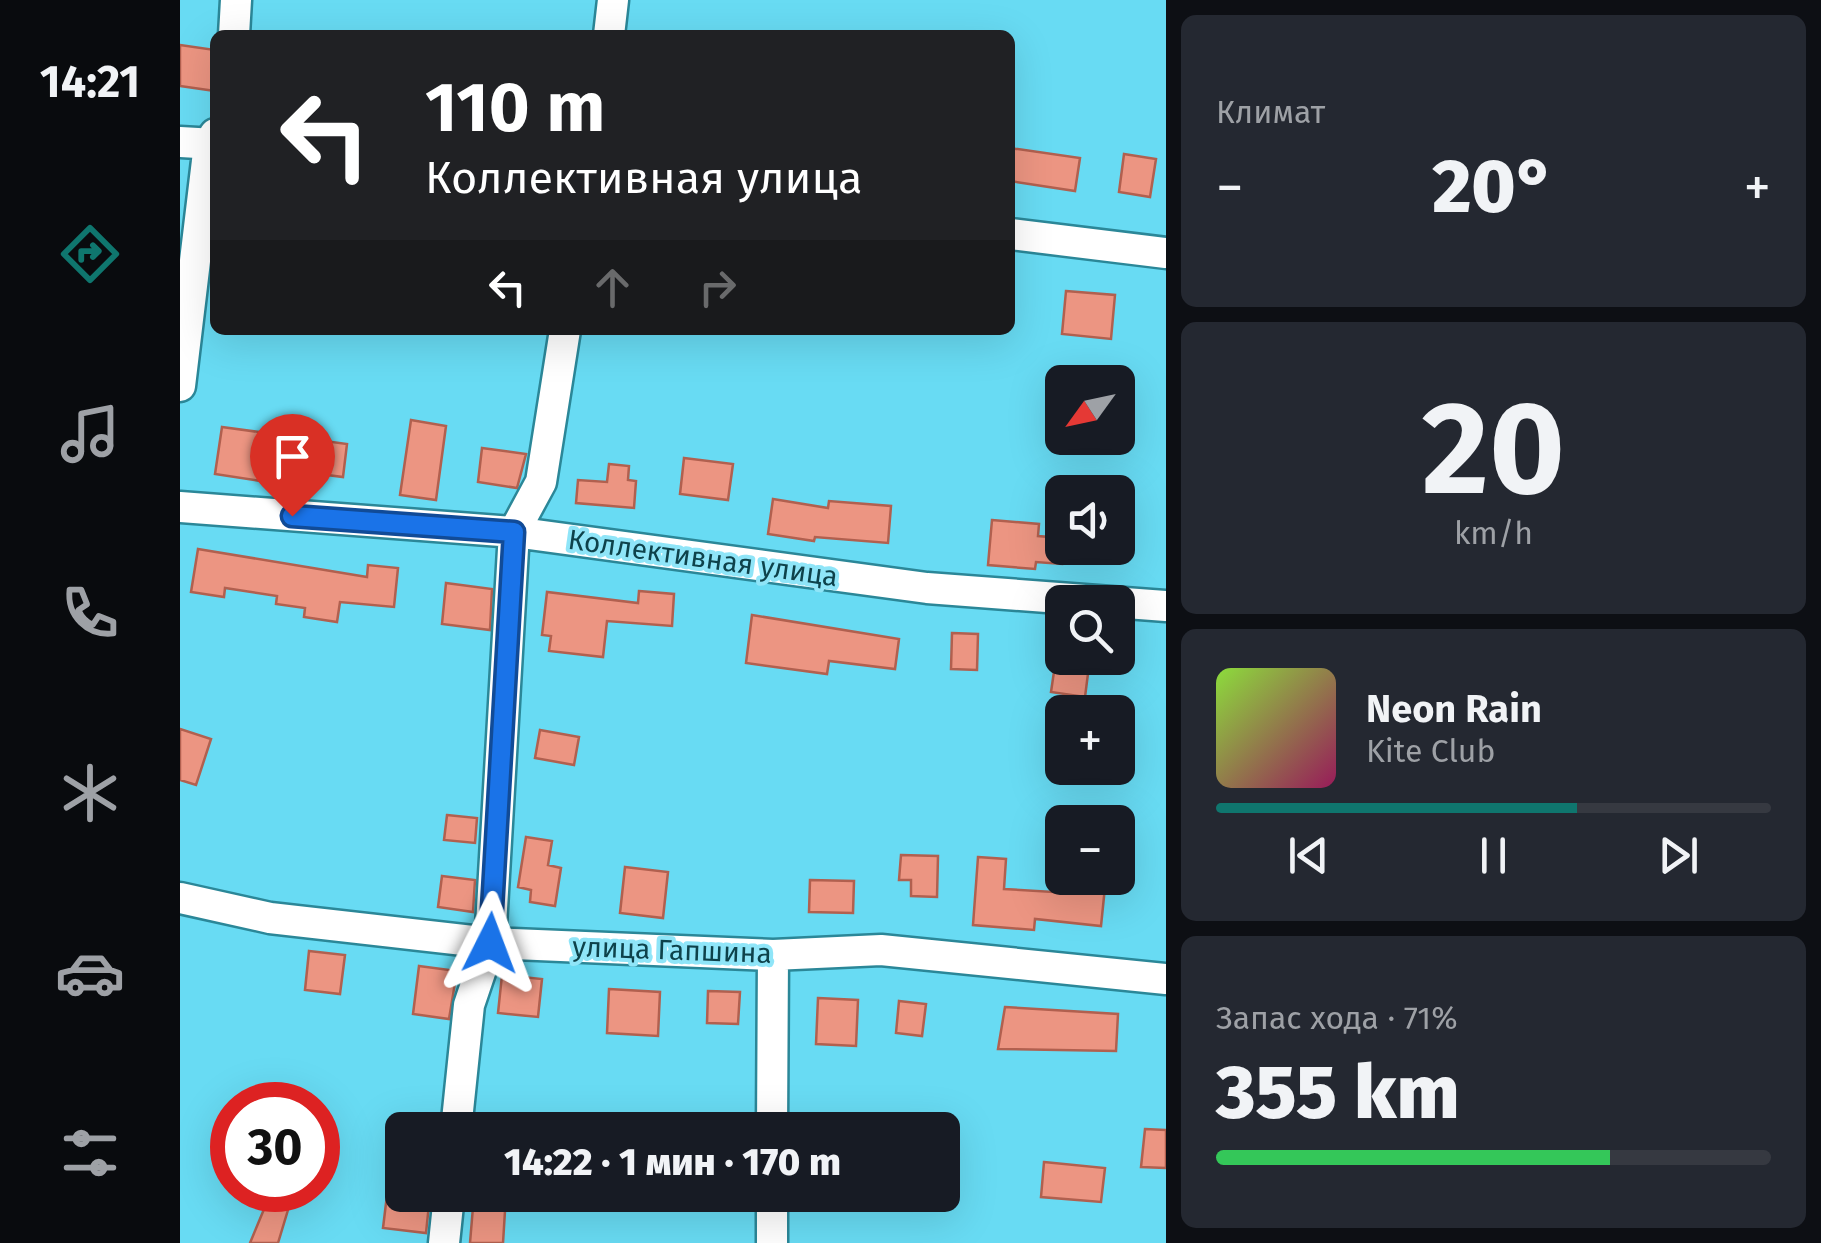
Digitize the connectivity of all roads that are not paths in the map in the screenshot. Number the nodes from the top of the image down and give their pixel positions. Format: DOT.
graph roads {
  1 [pos="236,0"];
  2 [pos="613,0"];
  3 [pos="234,30"];
  4 [pos="609,30"];
  5 [pos="205,141"];
  6 [pos="1015,235"];
  7 [pos="1166,253"];
  8 [pos="564,335"];
  9 [pos="180,386"];
  10 [pos="180,508"];
  11 [pos="514,532"];
  12 [pos="1166,606"];
  13 [pos="180,898"];
  14 [pos="490,943"];
  15 [pos="773,956"];
  16 [pos="1166,979"];
  17 [pos="458,1112"];
  18 [pos="772,1112"];
  19 [pos="447,1212"];
  20 [pos="772,1212"];
  21 [pos="444,1243"];
  22 [pos="772,1243"];
  1 -- 3 [label="street"];
  2 -- 4 [label="street"];
  5 -- 9 [label="street"];
  6 -- 7 [label="street"];
  8 -- 11 [label="street"];
  10 -- 11 [label="street, Коллективная улица"];
  11 -- 12 [label="street, Коллективная улица"];
  11 -- 14 [label="street"];
  13 -- 14 [label="street, улица Гапшина"];
  14 -- 15 [label="street, улица Гапшина"];
  14 -- 17 [label="street"];
  15 -- 16 [label="street, улица Гапшина"];
  15 -- 18 [label="street"];
  19 -- 21 [label="street"];
  20 -- 22 [label="street"];
}
